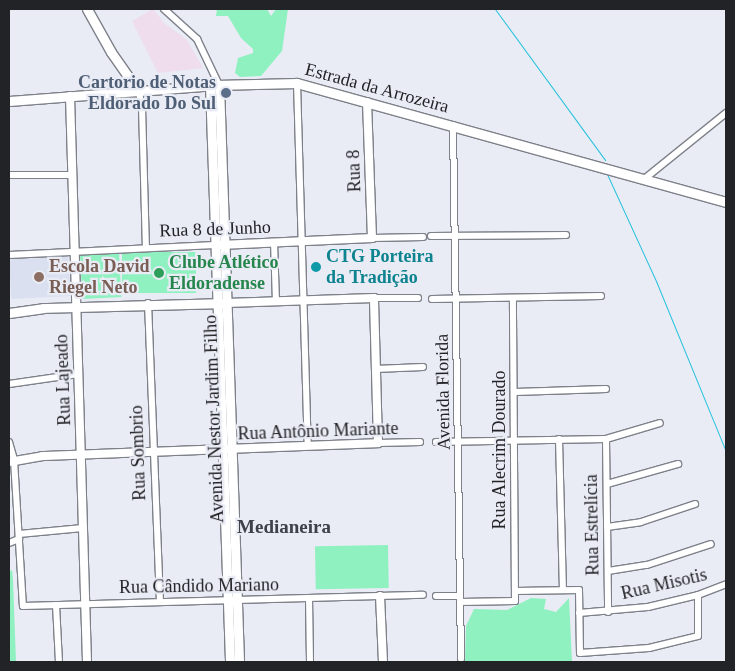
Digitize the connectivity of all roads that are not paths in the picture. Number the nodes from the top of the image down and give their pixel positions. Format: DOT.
graph roads {
  1 [pos="83,9"];
  2 [pos="87,9"];
  3 [pos="164,9"];
  4 [pos="93,20"];
  5 [pos="296,83"];
  6 [pos="215,85"];
  7 [pos="139,92"];
  8 [pos="70,96"];
  9 [pos="9,101"];
  10 [pos="367,102"];
  11 [pos="726,113"];
  12 [pos="453,125"];
  13 [pos="9,175"];
  14 [pos="72,175"];
  15 [pos="644,180"];
  16 [pos="726,202"];
  17 [pos="566,235"];
  18 [pos="431,236"];
  19 [pos="456,236"];
  20 [pos="423,237"];
  21 [pos="372,238"];
  22 [pos="301,241"];
  23 [pos="274,242"];
  24 [pos="220,245"];
  25 [pos="146,246"];
  26 [pos="74,250"];
  27 [pos="9,255"];
  28 [pos="601,296"];
  29 [pos="374,298"];
  30 [pos="418,298"];
  31 [pos="513,298"];
  32 [pos="432,299"];
  33 [pos="457,299"];
  34 [pos="302,300"];
  35 [pos="276,302"];
  36 [pos="148,303"];
  37 [pos="222,303"];
  38 [pos="76,307"];
  39 [pos="9,313"];
  40 [pos="375,368"];
  41 [pos="423,368"];
  42 [pos="78,374"];
  43 [pos="9,384"];
  44 [pos="606,389"];
  45 [pos="514,392"];
  46 [pos="660,423"];
  47 [pos="606,439"];
  48 [pos="514,440"];
  49 [pos="559,440"];
  50 [pos="9,442"];
  51 [pos="420,442"];
  52 [pos="436,442"];
  53 [pos="459,442"];
  54 [pos="378,444"];
  55 [pos="308,446"];
  56 [pos="227,450"];
  57 [pos="153,452"];
  58 [pos="81,455"];
  59 [pos="11,461"];
  60 [pos="678,464"];
  61 [pos="607,484"];
  62 [pos="16,493"];
  63 [pos="9,496"];
  64 [pos="695,504"];
  65 [pos="607,527"];
  66 [pos="83,528"];
  67 [pos="19,537"];
  68 [pos="9,543"];
  69 [pos="711,544"];
  70 [pos="608,571"];
  71 [pos="726,584"];
  72 [pos="563,590"];
  73 [pos="515,591"];
  74 [pos="423,595"];
  75 [pos="698,595"];
  76 [pos="380,596"];
  77 [pos="436,596"];
  78 [pos="309,598"];
  79 [pos="460,599"];
  80 [pos="232,600"];
  81 [pos="160,601"];
  82 [pos="85,604"];
  83 [pos="56,605"];
  84 [pos="608,612"];
  85 [pos="579,613"];
  86 [pos="461,659"];
  87 [pos="60,662"];
  88 [pos="87,662"];
  89 [pos="230,662"];
  90 [pos="239,662"];
  91 [pos="310,662"];
  92 [pos="382,662"];
  1 -- 4 [label="street"];
  2 -- 4 [label="main road"];
  3 -- 6 [label="street"];
  4 -- 7 [label="main road"];
  5 -- 6 [label="main road, Estrada da Arrozeira"];
  5 -- 10 [label="main road, Estrada da Arrozeira"];
  5 -- 22 [label="street"];
  6 -- 7 [label="main road, Estrada da Arrozeira"];
  6 -- 24 [label="main road, Avenida Nestor Jardim Filho"];
  7 -- 8 [label="main road, Estrada da Arrozeira"];
  7 -- 25 [label="street"];
  8 -- 9 [label="main road, Estrada da Arrozeira"];
  8 -- 14 [label="street, Rua Lajeado"];
  10 -- 12 [label="main road, Estrada da Arrozeira"];
  10 -- 21 [label="street, Rua 8"];
  11 -- 15 [label="street"];
  12 -- 15 [label="main road, Estrada da Arrozeira"];
  12 -- 19 [label="street, Avenida Florida"];
  13 -- 14 [label="street"];
  14 -- 26 [label="street, Rua Lajeado"];
  15 -- 16 [label="main road, Estrada da Arrozeira"];
  17 -- 19 [label="street"];
  18 -- 19 [label="street"];
  19 -- 33 [label="street, Avenida Florida"];
  20 -- 21 [label="street, Rua 8 de Junho"];
  21 -- 22 [label="street, Rua 8 de Junho"];
  22 -- 23 [label="street, Rua 8 de Junho"];
  22 -- 34 [label="street"];
  23 -- 24 [label="street, Rua 8 de Junho"];
  23 -- 35 [label="street"];
  24 -- 25 [label="street, Rua 8 de Junho"];
  24 -- 37 [label="main road, Avenida Nestor Jardim Filho"];
  25 -- 26 [label="street, Rua 8 de Junho"];
  26 -- 27 [label="street, Rua 8 de Junho"];
  26 -- 38 [label="street, Rua Lajeado"];
  28 -- 31 [label="street"];
  29 -- 30 [label="street"];
  29 -- 34 [label="street"];
  29 -- 40 [label="street"];
  31 -- 33 [label="street"];
  31 -- 45 [label="street, Rua Alecrim Dourado"];
  32 -- 33 [label="street"];
  33 -- 53 [label="street, Avenida Florida"];
  34 -- 35 [label="street"];
  34 -- 55 [label="street"];
  35 -- 37 [label="street"];
  36 -- 37 [label="main road"];
  36 -- 38 [label="main road"];
  36 -- 57 [label="street, Rua Sombrio"];
  37 -- 56 [label="main road, Avenida Nestor Jardim Filho"];
  38 -- 39 [label="main road"];
  38 -- 42 [label="street, Rua Lajeado"];
  40 -- 41 [label="street"];
  40 -- 54 [label="street"];
  42 -- 43 [label="street"];
  42 -- 58 [label="street, Rua Lajeado"];
  44 -- 45 [label="street"];
  45 -- 48 [label="street, Rua Alecrim Dourado"];
  46 -- 47 [label="street"];
  47 -- 49 [label="street"];
  47 -- 61 [label="street, Rua Estrelícia"];
  48 -- 49 [label="street"];
  48 -- 53 [label="street"];
  48 -- 73 [label="street, Rua Alecrim Dourado"];
  49 -- 72 [label="street"];
  50 -- 59 [label="street"];
  51 -- 54 [label="street, Rua Antônio Mariante"];
  52 -- 53 [label="street"];
  53 -- 79 [label="street, Avenida Florida"];
  54 -- 55 [label="street, Rua Antônio Mariante"];
  55 -- 56 [label="street, Rua Antônio Mariante"];
  56 -- 57 [label="street, Rua Antônio Mariante"];
  56 -- 80 [label="main road, Avenida Nestor Jardim Filho"];
  57 -- 58 [label="street, Rua Antônio Mariante"];
  57 -- 81 [label="street, Rua Sombrio"];
  58 -- 59 [label="street, Rua Antônio Mariante"];
  58 -- 66 [label="street, Rua Lajeado"];
  59 -- 62 [label="street"];
  60 -- 61 [label="street"];
  61 -- 65 [label="street, Rua Estrelícia"];
  62 -- 63 [label="street"];
  62 -- 67 [label="street"];
  64 -- 65 [label="street"];
  65 -- 70 [label="street, Rua Estrelícia"];
  66 -- 67 [label="street"];
  66 -- 82 [label="street, Rua Lajeado"];
  67 -- 68 [label="street"];
  67 -- 83 [label="street, Rua Cândido Mariano"];
  69 -- 70 [label="street"];
  70 -- 84 [label="street, Rua Estrelícia"];
  71 -- 75 [label="street, Rua Misotis"];
  72 -- 73 [label="street"];
  72 -- 85 [label="street"];
  73 -- 79 [label="street, Rua Alecrim Dourado"];
  74 -- 76 [label="street, Rua Cândido Mariano"];
  75 -- 84 [label="street, Rua Misotis"];
  75 -- 85 [label="street"];
  76 -- 78 [label="street, Rua Cândido Mariano"];
  76 -- 92 [label="street"];
  77 -- 79 [label="street"];
  78 -- 80 [label="street, Rua Cândido Mariano"];
  78 -- 91 [label="street"];
  79 -- 86 [label="street, Avenida Florida"];
  80 -- 81 [label="street, Rua Cândido Mariano"];
  80 -- 89 [label="main road, Avenida Nestor Jardim Filho"];
  80 -- 90 [label="main road, Avenida Nestor Jardim Filho"];
  81 -- 82 [label="street, Rua Cândido Mariano"];
  82 -- 83 [label="street, Rua Cândido Mariano"];
  82 -- 88 [label="street, Rua Lajeado"];
  83 -- 87 [label="street"];
  84 -- 85 [label="street, Rua Misotis"];
}
